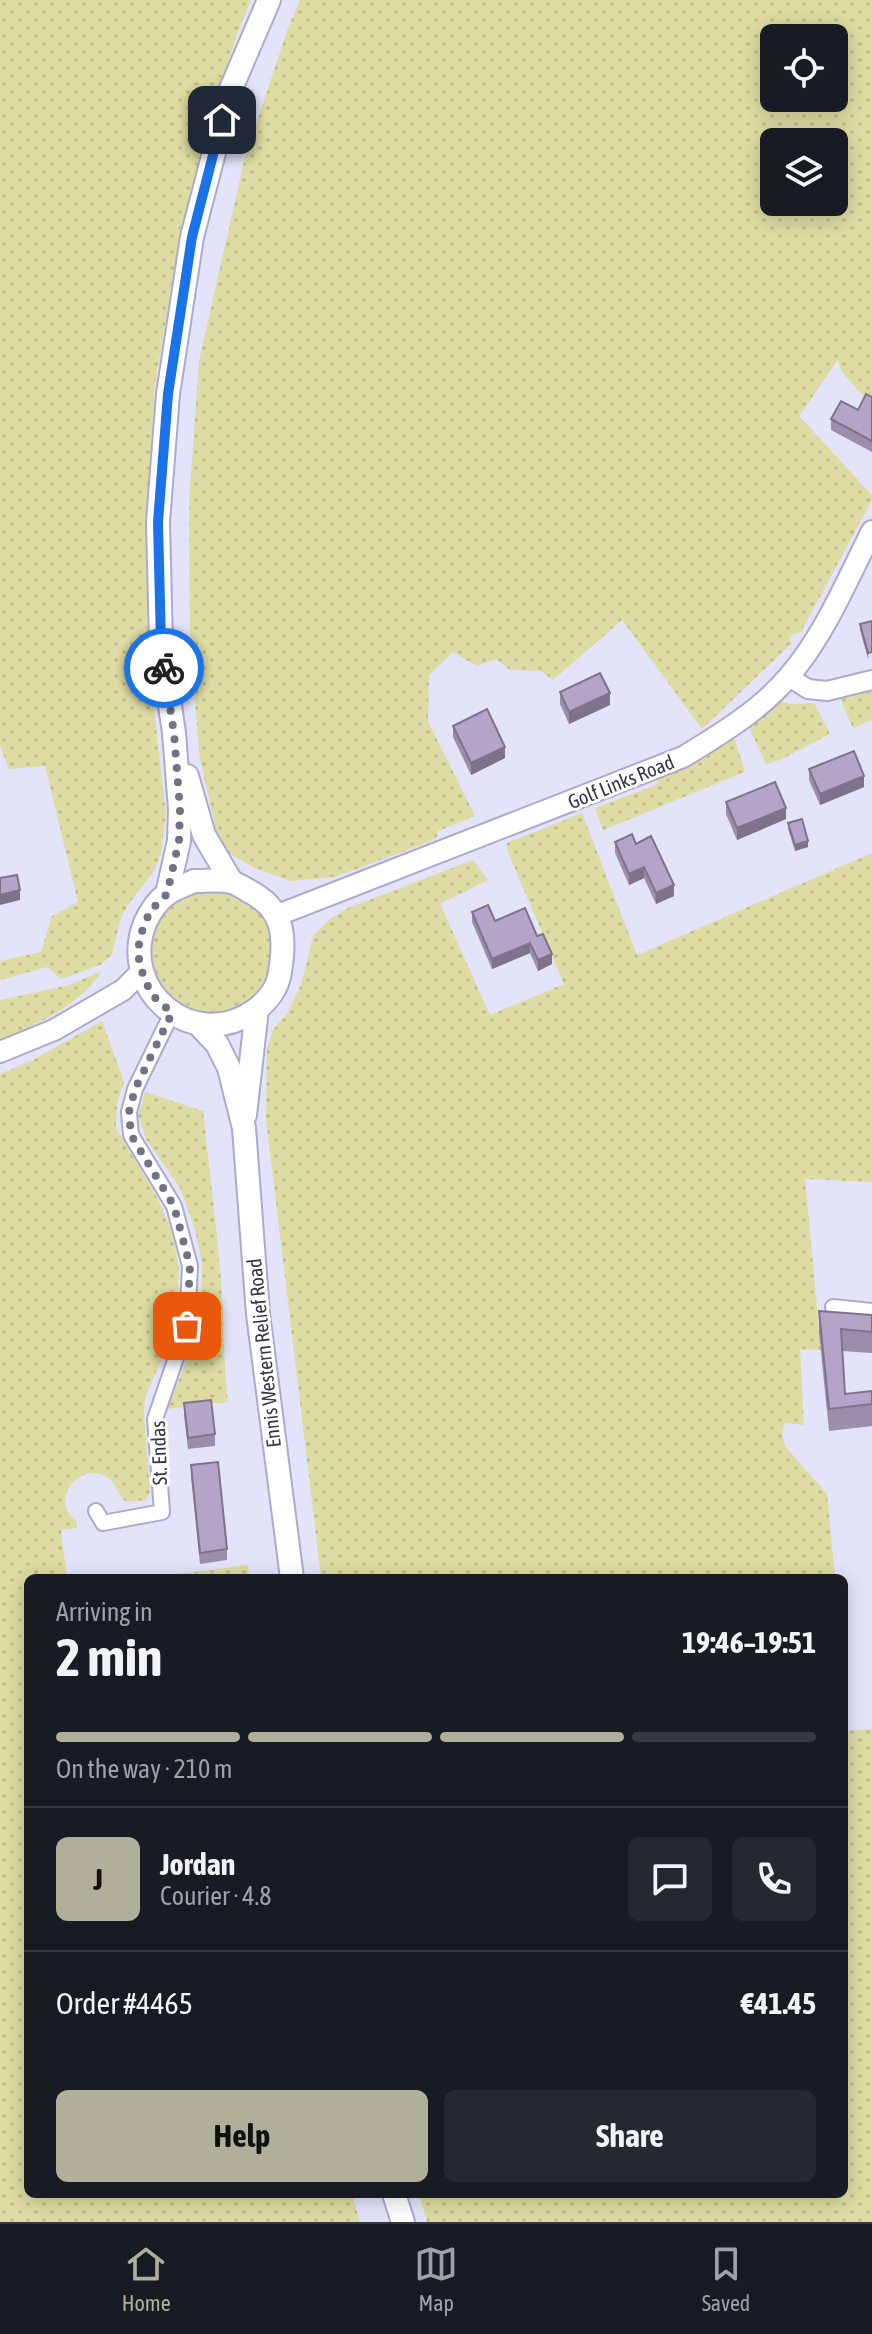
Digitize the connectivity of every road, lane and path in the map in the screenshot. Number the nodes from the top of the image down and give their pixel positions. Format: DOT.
graph roads {
  1 [pos="269,0"];
  2 [pos="872,531"];
  3 [pos="789,677"];
  4 [pos="872,680"];
  5 [pos="174,733"];
  6 [pos="231,881"];
  7 [pos="167,894"];
  8 [pos="278,915"];
  9 [pos="141,972"];
  10 [pos="257,1009"];
  11 [pos="172,1013"];
  12 [pos="198,1024"];
  13 [pos="0,1052"];
  14 [pos="244,1128"];
  15 [pos="833,1307"];
  16 [pos="872,1311"];
  17 [pos="96,1511"];
  18 [pos="291,1574"];
  19 [pos="395,2198"];
  20 [pos="403,2222"];
  1 -- 5 [label="main road"];
  2 -- 3 [label="main road, Golf Links Road"];
  3 -- 4 [label="street"];
  3 -- 8 [label="main road, Golf Links Road"];
  5 -- 6 [label="main road"];
  5 -- 7 [label="main road"];
  6 -- 7 [label="main road"];
  6 -- 8 [label="main road"];
  7 -- 9 [label="main road"];
  8 -- 10 [label="main road"];
  9 -- 11 [label="main road"];
  9 -- 13 [label="main road"];
  10 -- 12 [label="main road"];
  10 -- 14 [label="main road, Ennis Western Relief Road"];
  11 -- 12 [label="main road"];
  11 -- 17 [label="street, St. Endas"];
  12 -- 14 [label="main road, Ennis Western Relief Road"];
  14 -- 18 [label="main road, Ennis Western Relief Road"];
  15 -- 16 [label="street"];
  19 -- 20 [label="main road"];
}
